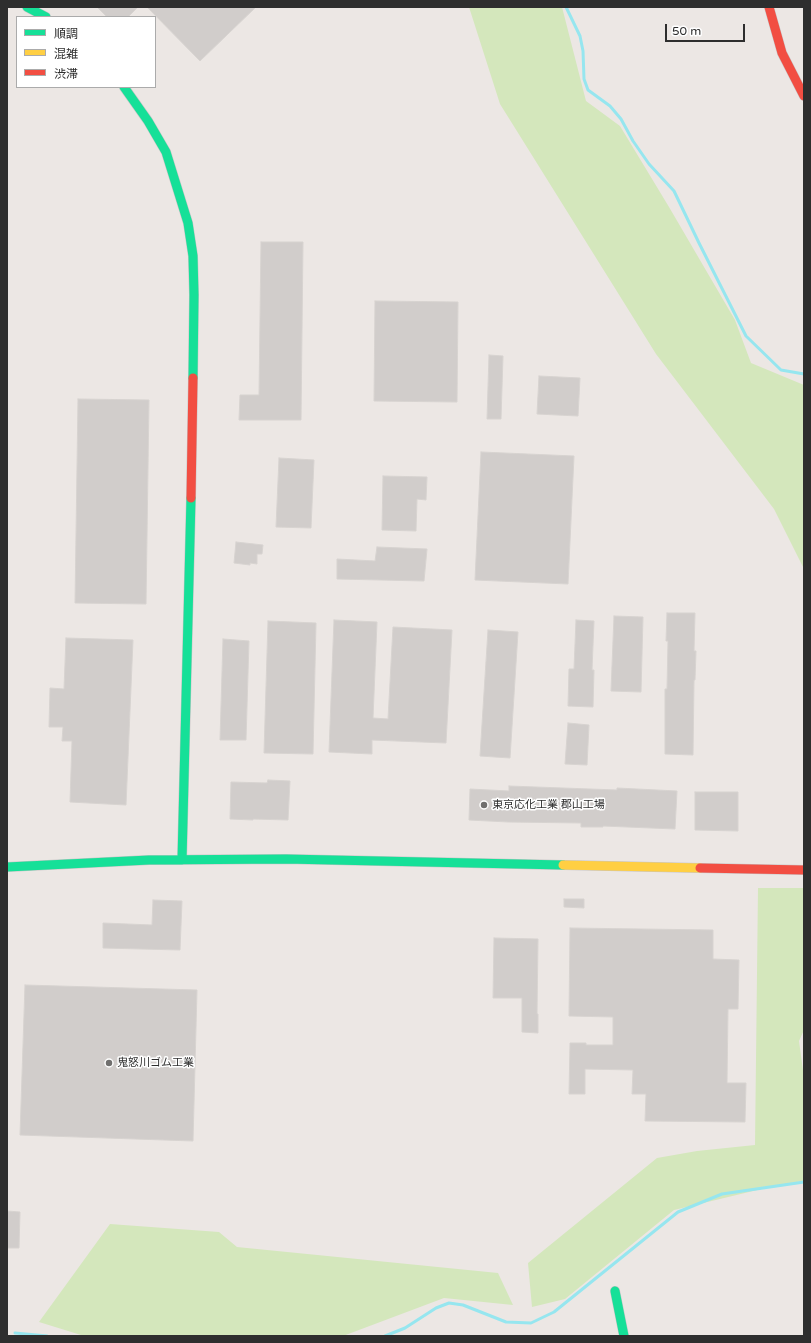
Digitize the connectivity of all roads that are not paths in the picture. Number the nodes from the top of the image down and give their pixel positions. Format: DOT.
graph roads {
  1 [pos="27,7"];
  2 [pos="769,7"];
  3 [pos="44,16"];
  4 [pos="125,88"];
  5 [pos="804,96"];
  6 [pos="182,860"];
  7 [pos="7,866"];
  8 [pos="804,870"];
  9 [pos="615,1291"];
  10 [pos="624,1336"];
  1 -- 3 [label="street"];
  2 -- 5 [label="street"];
  4 -- 6 [label="street"];
  6 -- 7 [label="street"];
  6 -- 8 [label="street"];
  9 -- 10 [label="street"];
}
